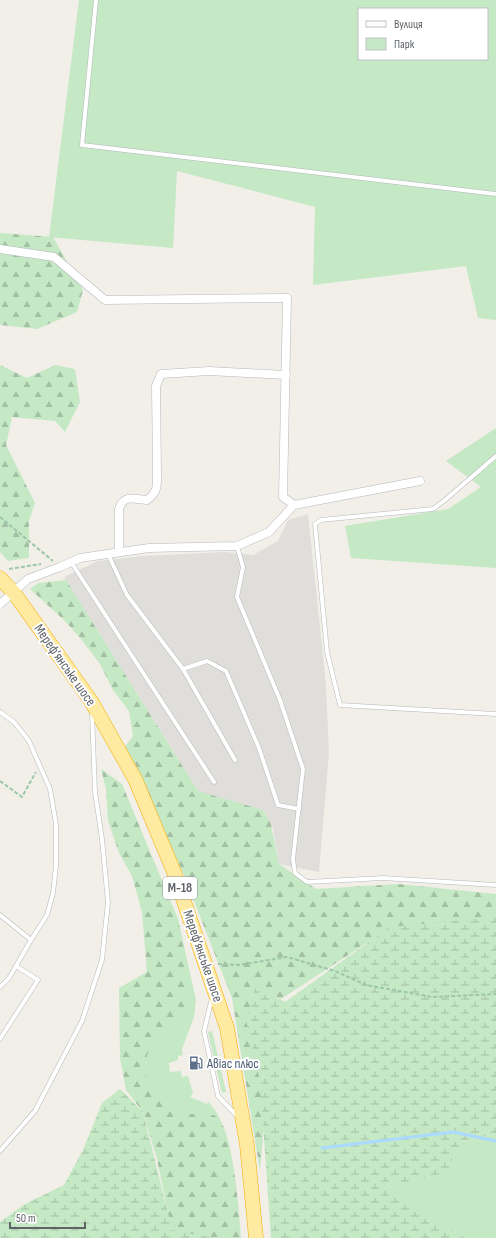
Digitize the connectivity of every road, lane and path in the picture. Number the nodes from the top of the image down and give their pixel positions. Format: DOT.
graph roads {
  1 [pos="96,0"];
  2 [pos="496,194"];
  3 [pos="0,249"];
  4 [pos="286,375"];
  5 [pos="496,456"];
  6 [pos="420,481"];
  7 [pos="294,505"];
  8 [pos="0,517"];
  9 [pos="237,546"];
  10 [pos="118,552"];
  11 [pos="108,554"];
  12 [pos="71,562"];
  13 [pos="57,565"];
  14 [pos="4,574"];
  15 [pos="14,593"];
  16 [pos="0,604"];
  17 [pos="183,669"];
  18 [pos="91,701"];
  19 [pos="0,712"];
  20 [pos="495,714"];
  21 [pos="235,760"];
  22 [pos="40,765"];
  23 [pos="0,781"];
  24 [pos="214,782"];
  25 [pos="299,809"];
  26 [pos="496,885"];
  27 [pos="0,915"];
  28 [pos="31,940"];
  29 [pos="206,964"];
  30 [pos="16,966"];
  31 [pos="0,987"];
  32 [pos="214,990"];
  33 [pos="496,994"];
  34 [pos="0,1038"];
  35 [pos="243,1122"];
  36 [pos="0,1151"];
  37 [pos="256,1238"];
  1 -- 2 [label="lane"];
  3 -- 4 [label="street"];
  4 -- 7 [label="street"];
  4 -- 10 [label="street"];
  5 -- 20 [label="lane"];
  6 -- 7 [label="street"];
  7 -- 9 [label="street"];
  8 -- 13 [label="path"];
  9 -- 10 [label="street"];
  9 -- 25 [label="lane"];
  10 -- 11 [label="street"];
  11 -- 12 [label="street"];
  11 -- 17 [label="lane"];
  12 -- 13 [label="street"];
  12 -- 24 [label="lane"];
  13 -- 14 [label="path"];
  13 -- 15 [label="street"];
  14 -- 15 [label="highway, Мереф’янське шосе / М-18"];
  15 -- 16 [label="street"];
  15 -- 18 [label="highway, Мереф’янське шосе / М-18"];
  17 -- 21 [label="lane"];
  17 -- 25 [label="lane"];
  18 -- 29 [label="highway, Мереф’янське шосе / М-18"];
  18 -- 36 [label="lane"];
  19 -- 22 [label="lane"];
  22 -- 23 [label="path"];
  22 -- 28 [label="lane"];
  25 -- 26 [label="lane"];
  27 -- 28 [label="lane"];
  28 -- 30 [label="lane"];
  29 -- 32 [label="highway, Мереф’янське шосе / М-18"];
  29 -- 33 [label="path"];
  30 -- 31 [label="lane"];
  30 -- 34 [label="lane"];
  32 -- 35 [label="highway, Мереф’янське шосе / М-18"];
  32 -- 35 [label="lane"];
  35 -- 37 [label="highway, Мереф’янське шосе / М-18"];
}
